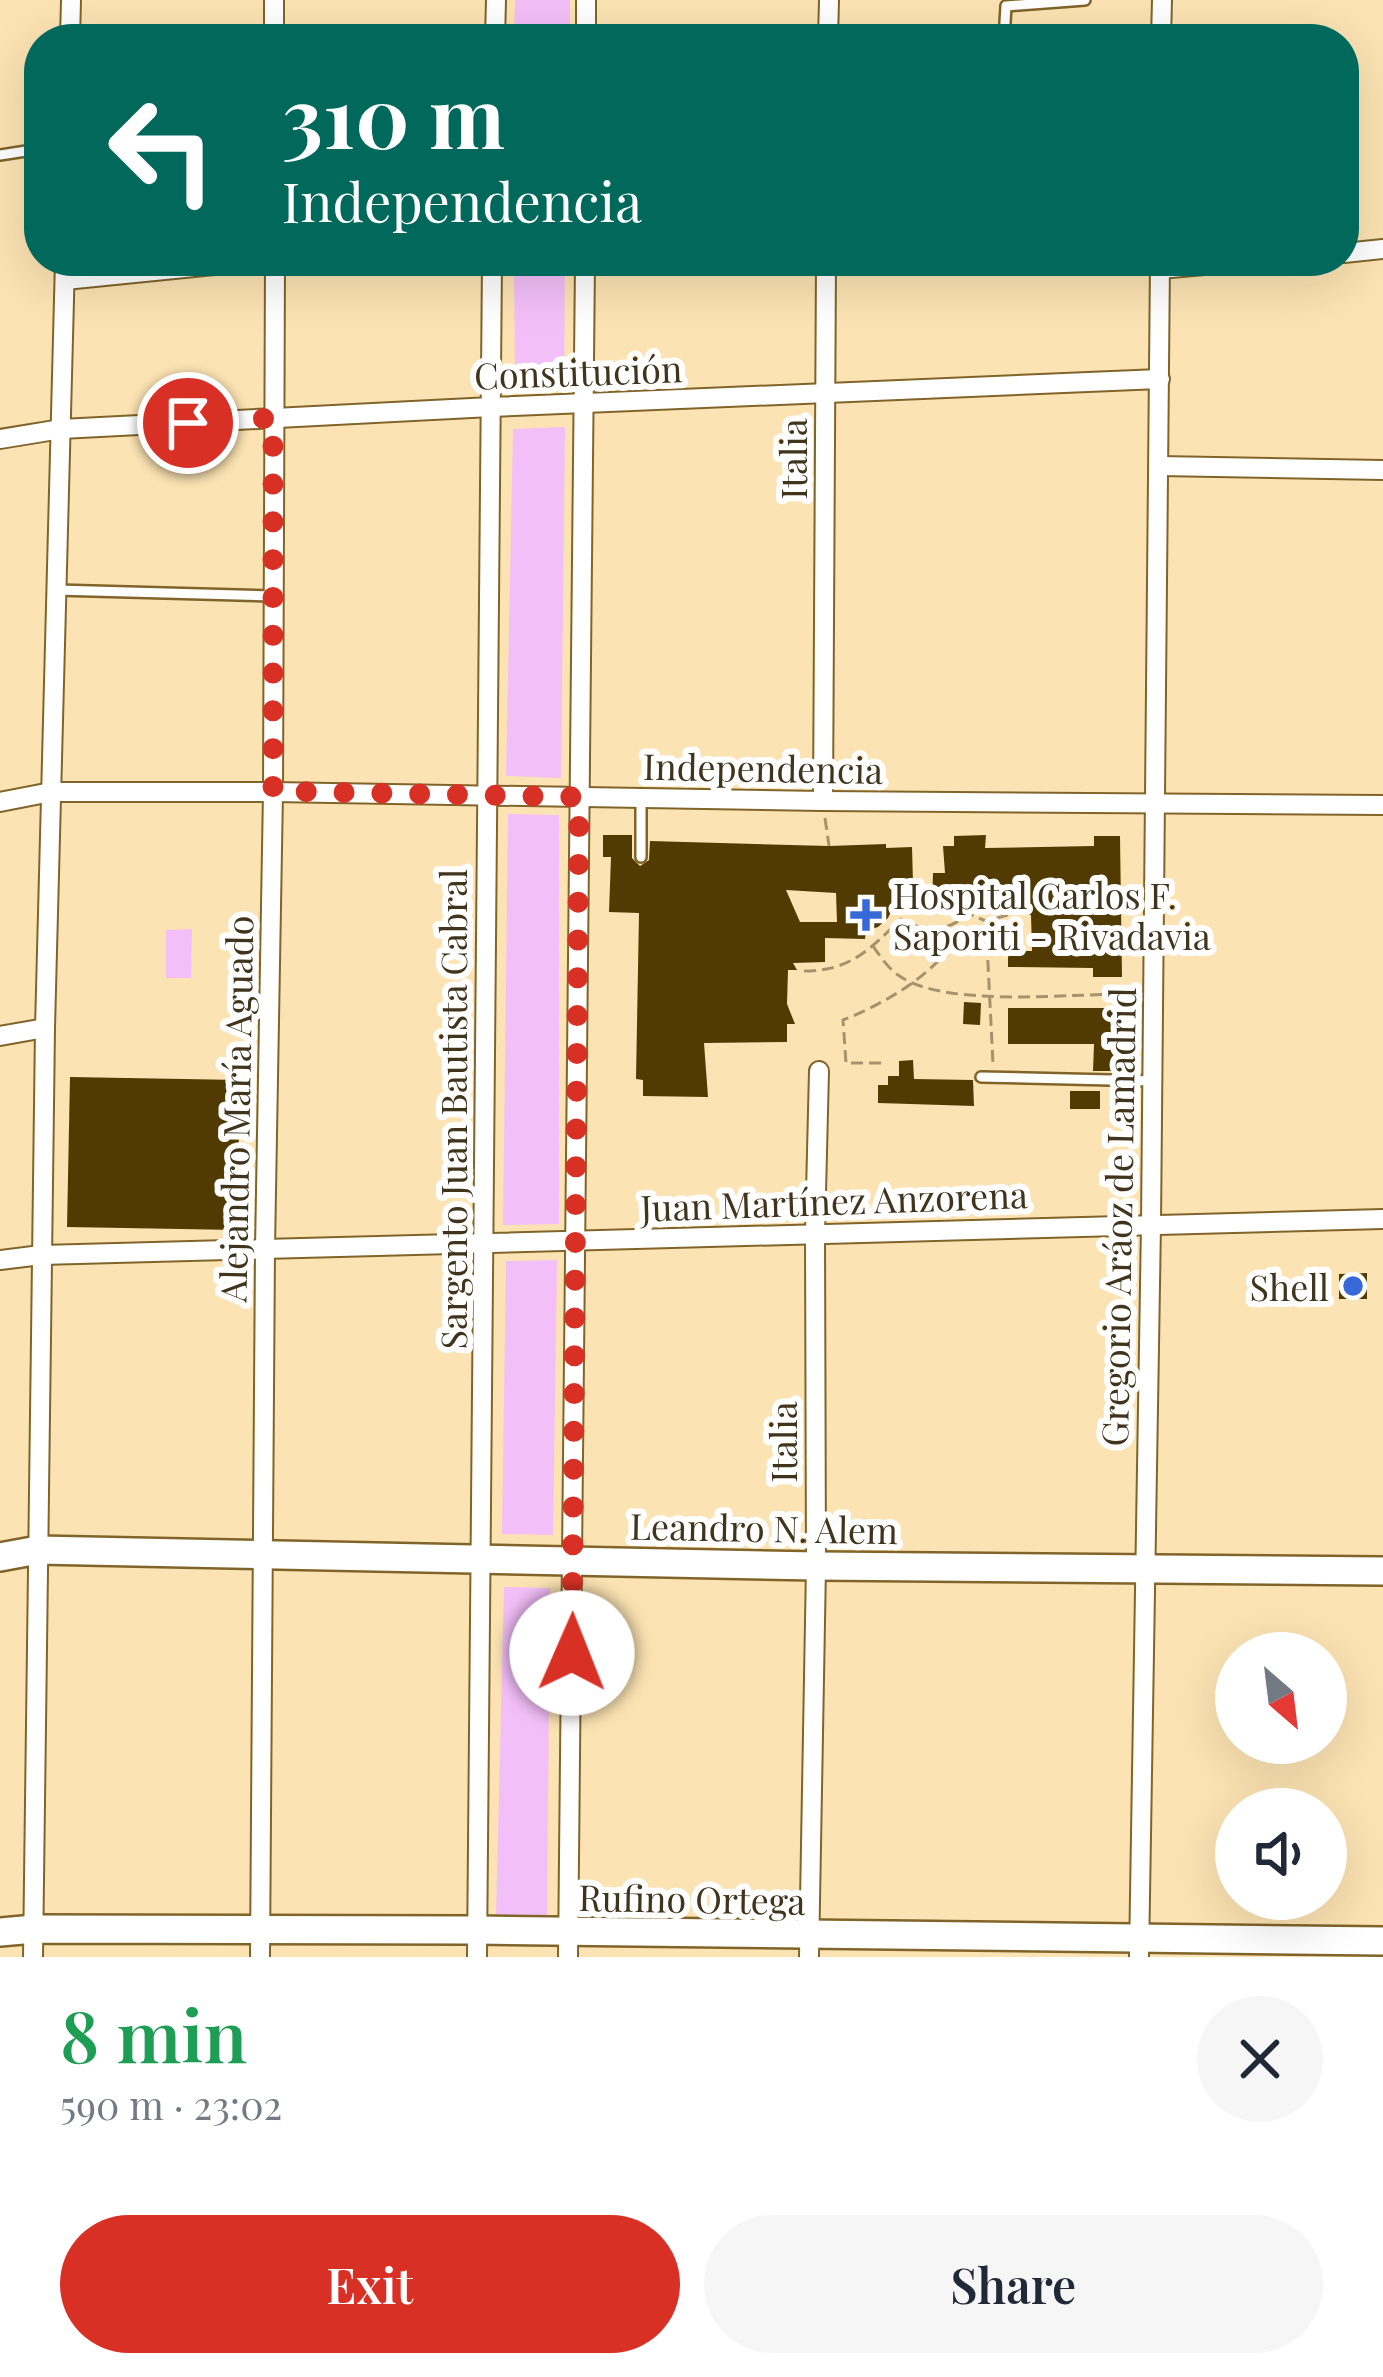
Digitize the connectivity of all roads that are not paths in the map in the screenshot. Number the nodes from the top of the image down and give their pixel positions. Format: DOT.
graph roads {
  1 [pos="1084,0"];
  2 [pos="1005,24"];
  3 [pos="65,276"];
  4 [pos="274,276"];
  5 [pos="492,276"];
  6 [pos="585,276"];
  7 [pos="826,276"];
  8 [pos="1160,276"];
  9 [pos="1160,379"];
  10 [pos="825,393"];
  11 [pos="584,404"];
  12 [pos="491,407"];
  13 [pos="273,418"];
  14 [pos="61,429"];
  15 [pos="0,439"];
  16 [pos="1159,466"];
  17 [pos="1383,470"];
  18 [pos="56,590"];
  19 [pos="272,596"];
  20 [pos="273,791"];
  21 [pos="51,792"];
  22 [pos="487,794"];
  23 [pos="579,797"];
  24 [pos="640,798"];
  25 [pos="823,801"];
  26 [pos="0,802"];
  27 [pos="1154,804"];
  28 [pos="1383,805"];
  29 [pos="640,856"];
  30 [pos="45,1028"];
  31 [pos="0,1036"];
  32 [pos="819,1071"];
  33 [pos="981,1077"];
  34 [pos="1153,1082"];
  35 [pos="1383,1219"];
  36 [pos="1151,1224"];
  37 [pos="815,1233"];
  38 [pos="574,1241"];
  39 [pos="485,1244"];
  40 [pos="266,1250"];
  41 [pos="41,1255"];
  42 [pos="0,1260"];
  43 [pos="38,1550"];
  44 [pos="262,1554"];
  45 [pos="0,1557"];
  46 [pos="480,1558"];
  47 [pos="573,1560"];
  48 [pos="816,1566"];
  49 [pos="1144,1567"];
  50 [pos="1383,1571"];
  51 [pos="0,1932"];
  52 [pos="1383,1941"];
  53 [pos="33,1943"];
  54 [pos="261,1943"];
  55 [pos="477,1944"];
  56 [pos="568,1944"];
  57 [pos="809,1947"];
  58 [pos="1139,1948"];
  1 -- 2 [label="lane"];
  3 -- 14 [label="street"];
  4 -- 13 [label="street, Alejandro María Aguado"];
  5 -- 12 [label="street, Sargento Juan Bautista Cabral"];
  6 -- 11 [label="street"];
  7 -- 10 [label="street, Italia"];
  8 -- 9 [label="street, Gregorio Aráoz de Lamadrid"];
  9 -- 10 [label="street, Constitución"];
  9 -- 16 [label="street, Gregorio Aráoz de Lamadrid"];
  10 -- 11 [label="street, Constitución"];
  10 -- 25 [label="street, Italia"];
  11 -- 12 [label="street, Constitución"];
  11 -- 23 [label="street"];
  12 -- 13 [label="street, Constitución"];
  12 -- 22 [label="street, Sargento Juan Bautista Cabral"];
  13 -- 14 [label="street, Constitución"];
  13 -- 19 [label="street, Alejandro María Aguado"];
  14 -- 15 [label="street, Constitución"];
  14 -- 18 [label="street"];
  16 -- 17 [label="street"];
  16 -- 27 [label="street, Gregorio Aráoz de Lamadrid"];
  18 -- 19 [label="lane"];
  18 -- 21 [label="street"];
  19 -- 20 [label="street, Alejandro María Aguado"];
  20 -- 21 [label="street, Independencia"];
  20 -- 22 [label="street, Independencia"];
  20 -- 40 [label="street, Alejandro María Aguado"];
  21 -- 26 [label="street, Independencia"];
  21 -- 30 [label="street"];
  22 -- 23 [label="street, Independencia"];
  22 -- 39 [label="street, Sargento Juan Bautista Cabral"];
  23 -- 24 [label="street, Independencia"];
  23 -- 38 [label="street"];
  24 -- 25 [label="street, Independencia"];
  24 -- 29 [label="lane"];
  25 -- 27 [label="street, Independencia"];
  27 -- 28 [label="street, Independencia"];
  27 -- 34 [label="street, Gregorio Aráoz de Lamadrid"];
  30 -- 31 [label="street"];
  30 -- 41 [label="street"];
  32 -- 37 [label="street, Italia"];
  33 -- 34 [label="lane"];
  34 -- 36 [label="street, Gregorio Aráoz de Lamadrid"];
  35 -- 36 [label="street, Juan Martínez Anzorena"];
  36 -- 37 [label="street, Juan Martínez Anzorena"];
  36 -- 49 [label="street, Gregorio Aráoz de Lamadrid"];
  37 -- 38 [label="street, Juan Martínez Anzorena"];
  37 -- 48 [label="street, Italia"];
  38 -- 39 [label="street, Juan Martínez Anzorena"];
  38 -- 47 [label="street"];
  39 -- 40 [label="street, Juan Martínez Anzorena"];
  39 -- 46 [label="street, Sargento Juan Bautista Cabral"];
  40 -- 41 [label="street, Juan Martínez Anzorena"];
  40 -- 44 [label="street, Alejandro María Aguado"];
  41 -- 42 [label="street, Juan Martínez Anzorena"];
  41 -- 43 [label="street"];
  43 -- 44 [label="street, Leandro N. Alem"];
  43 -- 45 [label="street, Leandro N. Alem"];
  43 -- 53 [label="street"];
  44 -- 46 [label="street, Leandro N. Alem"];
  44 -- 54 [label="street, Alejandro María Aguado"];
  46 -- 47 [label="street, Leandro N. Alem"];
  46 -- 55 [label="street, Sargento Juan Bautista Cabral"];
  47 -- 48 [label="street, Leandro N. Alem"];
  47 -- 56 [label="street"];
  48 -- 49 [label="street, Leandro N. Alem"];
  48 -- 57 [label="street, Italia"];
  49 -- 50 [label="street, Leandro N. Alem"];
  49 -- 58 [label="street, Gregorio Aráoz de Lamadrid"];
  51 -- 53 [label="street, Rufino Ortega"];
  52 -- 58 [label="street, Rufino Ortega"];
  53 -- 54 [label="street, Rufino Ortega"];
  54 -- 55 [label="street, Rufino Ortega"];
  55 -- 56 [label="street, Rufino Ortega"];
  56 -- 57 [label="street, Rufino Ortega"];
  57 -- 58 [label="street, Rufino Ortega"];
}
